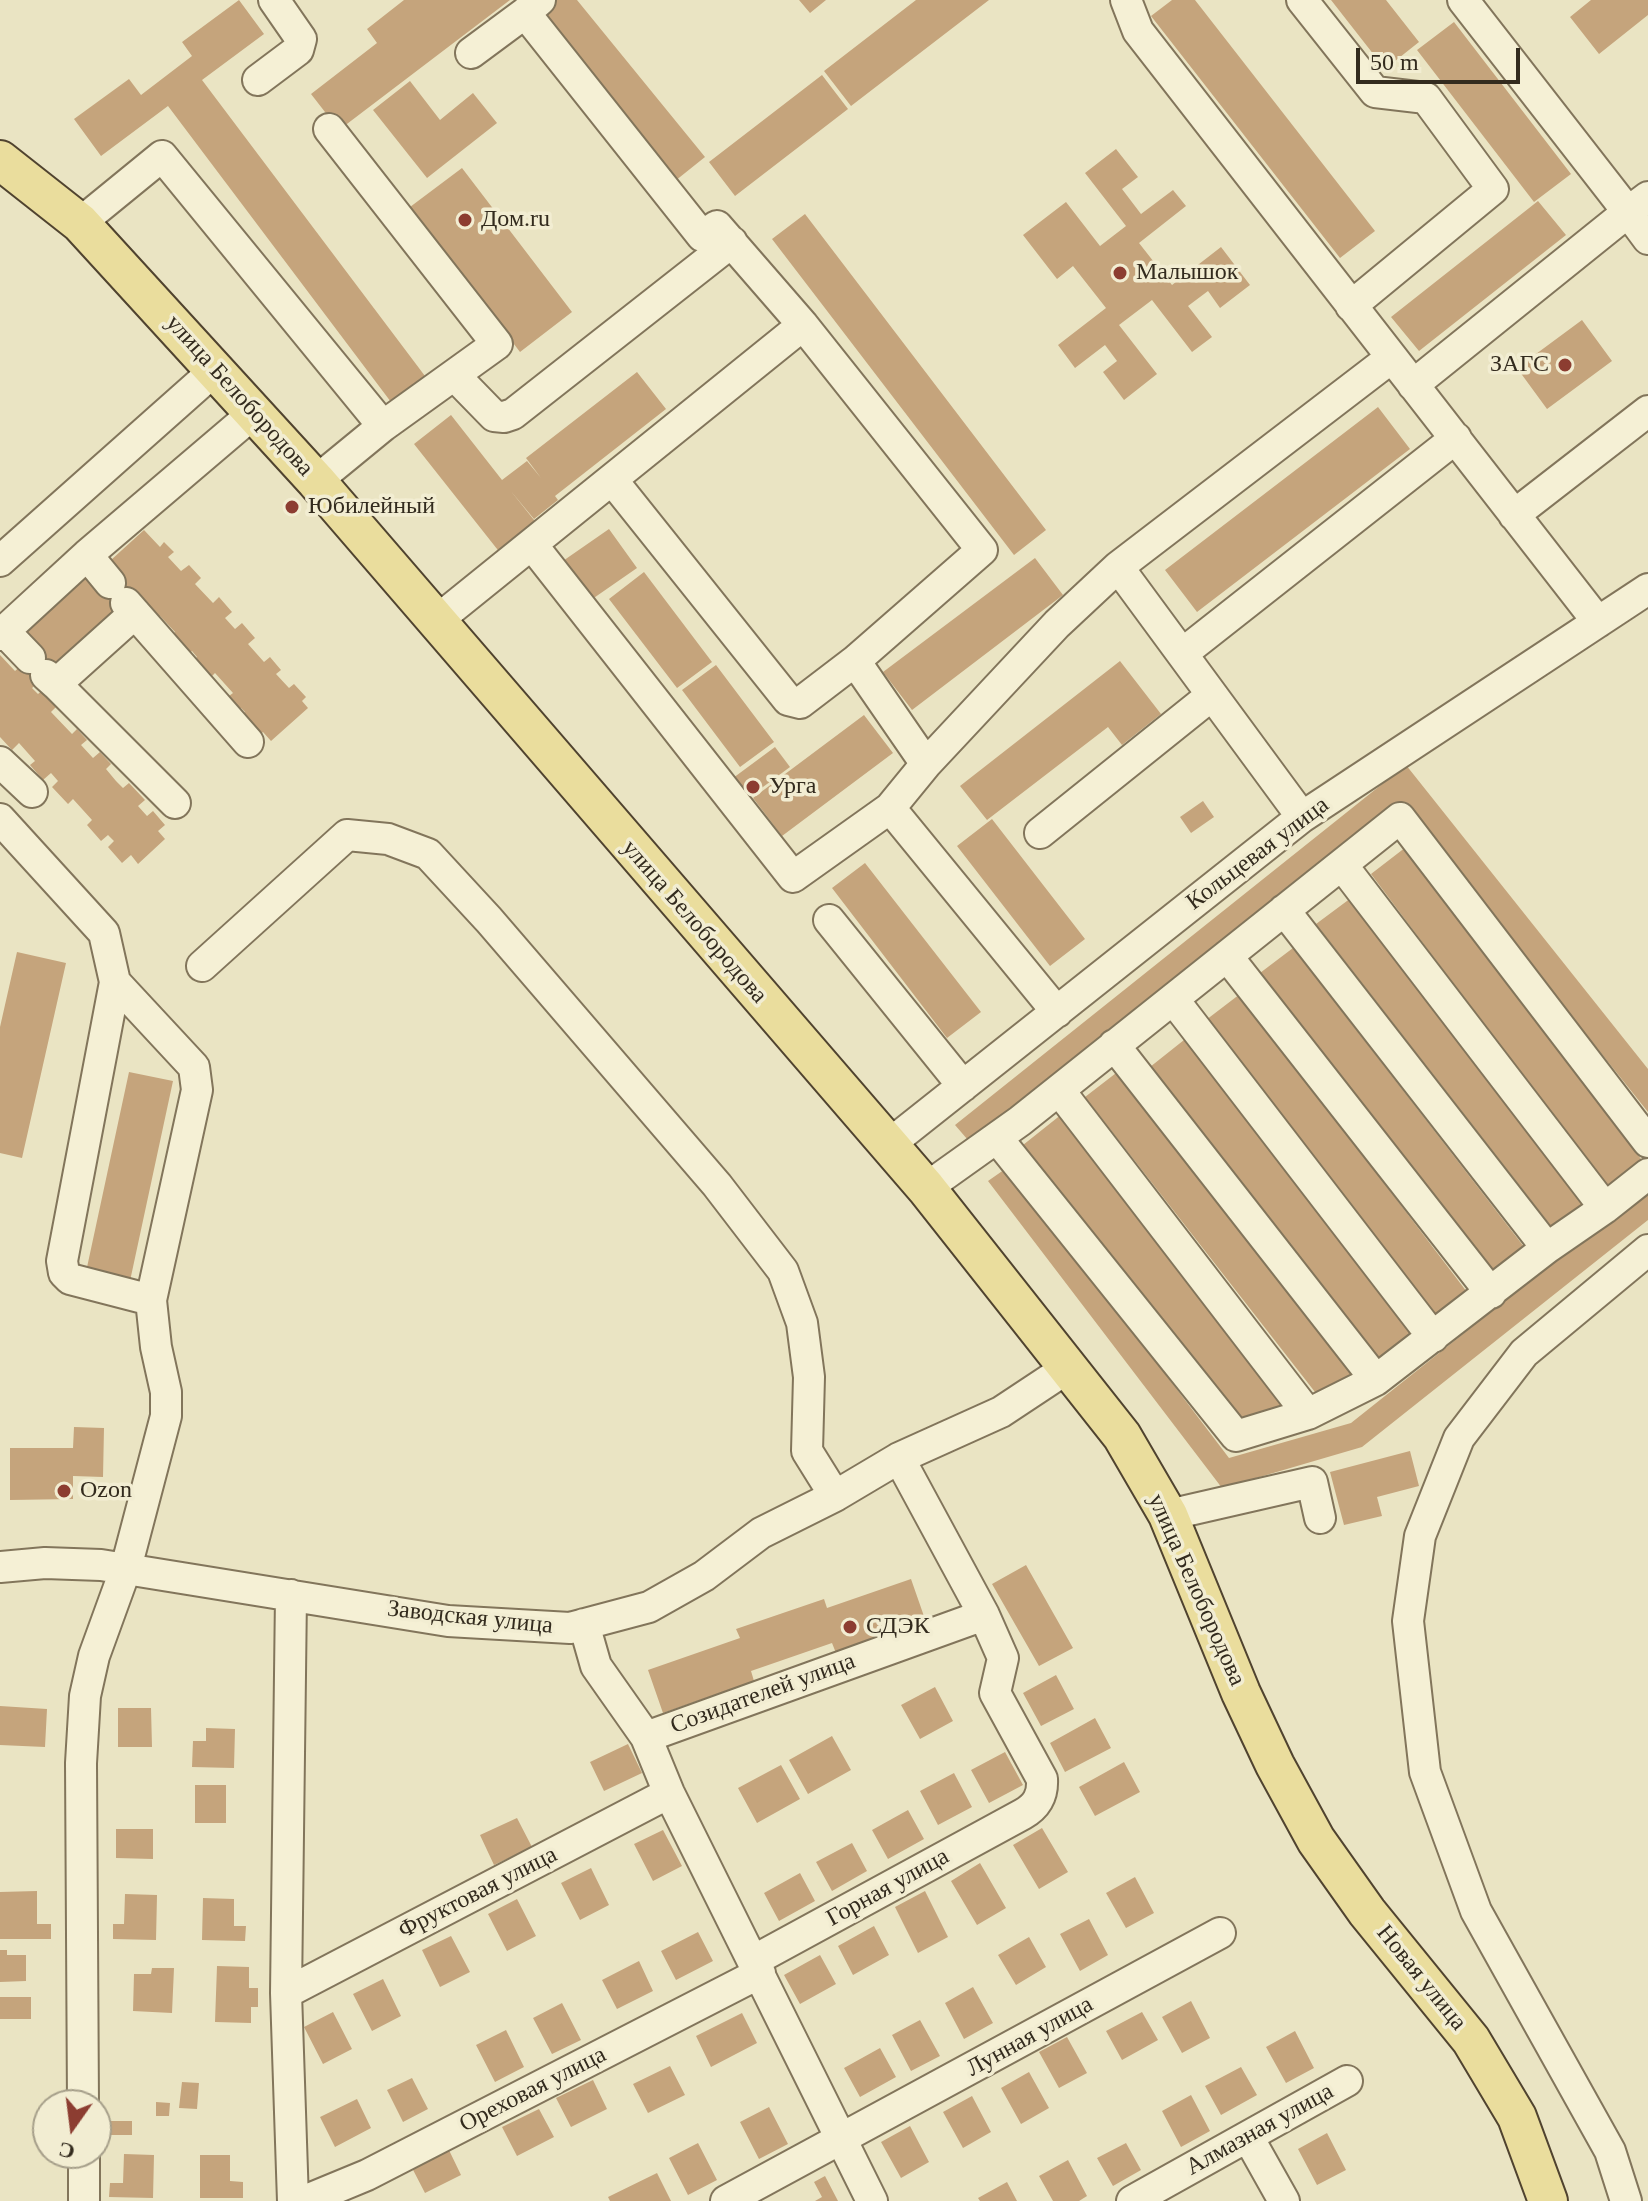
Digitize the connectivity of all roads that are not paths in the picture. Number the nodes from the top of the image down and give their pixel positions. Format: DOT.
graph roads {
  1 [pos="274,0"];
  2 [pos="1126,0"];
  3 [pos="1302,0"];
  4 [pos="1463,0"];
  5 [pos="532,6"];
  6 [pos="471,53"];
  7 [pos="258,80"];
  8 [pos="329,129"];
  9 [pos="0,160"];
  10 [pos="1638,205"];
  11 [pos="80,223"];
  12 [pos="1648,239"];
  13 [pos="732,242"];
  14 [pos="1351,306"];
  15 [pos="803,325"];
  16 [pos="1391,358"];
  17 [pos="215,370"];
  18 [pos="454,375"];
  19 [pos="1413,385"];
  20 [pos="1648,411"];
  21 [pos="255,412"];
  22 [pos="383,426"];
  23 [pos="1456,438"];
  24 [pos="316,481"];
  25 [pos="613,481"];
  26 [pos="1514,515"];
  27 [pos="533,546"];
  28 [pos="87,555"];
  29 [pos="0,561"];
  30 [pos="1118,567"];
  31 [pos="1648,589"];
  32 [pos="124,600"];
  33 [pos="435,622"];
  34 [pos="1598,622"];
  35 [pos="2,633"];
  36 [pos="1183,653"];
  37 [pos="855,661"];
  38 [pos="44,672"];
  39 [pos="1212,695"];
  40 [pos="248,742"];
  41 [pos="0,762"];
  42 [pos="926,764"];
  43 [pos="32,792"];
  44 [pos="175,803"];
  45 [pos="890,808"];
  46 [pos="1302,817"];
  47 [pos="1,824"];
  48 [pos="1040,833"];
  49 [pos="1342,865"];
  50 [pos="1284,910"];
  51 [pos="829,920"];
  52 [pos="1227,956"];
  53 [pos="202,966"];
  54 [pos="115,982"];
  55 [pos="1173,999"];
  56 [pos="1057,1012"];
  57 [pos="1114,1045"];
  58 [pos="963,1086"];
  59 [pos="1059,1090"];
  60 [pos="997,1138"];
  61 [pos="1648,1142"];
  62 [pos="887,1146"];
  63 [pos="1648,1174"];
  64 [pos="926,1188"];
  65 [pos="1605,1208"];
  66 [pos="1547,1248"];
  67 [pos="1648,1250"];
  68 [pos="1491,1293"];
  69 [pos="151,1300"];
  70 [pos="1433,1337"];
  71 [pos="1069,1367"];
  72 [pos="1376,1380"];
  73 [pos="1308,1414"];
  74 [pos="899,1458"];
  75 [pos="835,1496"];
  76 [pos="1168,1515"];
  77 [pos="1320,1518"];
  78 [pos="0,1567"];
  79 [pos="126,1568"];
  80 [pos="291,1595"];
  81 [pos="984,1615"];
  82 [pos="584,1624"];
  83 [pos="646,1737"];
  84 [pos="1275,1765"];
  85 [pos="669,1793"];
  86 [pos="1220,1933"];
  87 [pos="756,1967"];
  88 [pos="286,1993"];
  89 [pos="1347,2081"];
  90 [pos="83,2089"];
  91 [pos="1248,2137"];
  92 [pos="840,2141"];
  93 [pos="84,2169"];
  94 [pos="84,2201"];
  95 [pos="293,2201"];
  96 [pos="304,2201"];
  97 [pos="726,2201"];
  98 [pos="872,2201"];
  99 [pos="1132,2201"];
  100 [pos="1284,2201"];
  101 [pos="1548,2201"];
  102 [pos="1626,2201"];
  1 -- 7 [label="street"];
  2 -- 14 [label="street"];
  3 -- 14 [label="street"];
  4 -- 10 [label="street"];
  5 -- 6 [label="street"];
  5 -- 13 [label="street"];
  8 -- 18 [label="street"];
  9 -- 11 [label="main road, улица Белобородова"];
  10 -- 12 [label="street"];
  10 -- 19 [label="street"];
  11 -- 17 [label="main road, улица Белобородова"];
  11 -- 22 [label="street"];
  13 -- 15 [label="street"];
  13 -- 18 [label="street"];
  14 -- 16 [label="street"];
  15 -- 25 [label="street"];
  15 -- 37 [label="street"];
  16 -- 19 [label="street"];
  16 -- 30 [label="street"];
  17 -- 21 [label="main road, улица Белобородова"];
  17 -- 29 [label="street"];
  18 -- 22 [label="street"];
  19 -- 23 [label="street"];
  20 -- 26 [label="street"];
  21 -- 24 [label="main road, улица Белобородова"];
  21 -- 28 [label="street"];
  22 -- 24 [label="street"];
  23 -- 26 [label="street"];
  23 -- 36 [label="street"];
  24 -- 33 [label="main road, улица Белобородова"];
  25 -- 27 [label="street"];
  25 -- 37 [label="street"];
  26 -- 34 [label="street"];
  27 -- 33 [label="street"];
  27 -- 45 [label="street"];
  28 -- 32 [label="street"];
  28 -- 35 [label="street"];
  30 -- 36 [label="street"];
  30 -- 42 [label="street"];
  31 -- 34 [label="street, Кольцевая улица"];
  32 -- 38 [label="street"];
  32 -- 40 [label="street"];
  33 -- 62 [label="main road, улица Белобородова"];
  34 -- 46 [label="street, Кольцевая улица"];
  35 -- 38 [label="street"];
  36 -- 39 [label="street"];
  37 -- 42 [label="street"];
  38 -- 44 [label="street"];
  39 -- 46 [label="street"];
  39 -- 48 [label="street"];
  41 -- 43 [label="street"];
  42 -- 45 [label="street"];
  45 -- 56 [label="street"];
  46 -- 56 [label="street, Кольцевая улица"];
  47 -- 54 [label="street"];
  49 -- 50 [label="street"];
  49 -- 61 [label="street"];
  49 -- 65 [label="street"];
  50 -- 52 [label="street"];
  50 -- 66 [label="street"];
  51 -- 58 [label="street"];
  52 -- 55 [label="street"];
  52 -- 68 [label="street"];
  53 -- 75 [label="street"];
  54 -- 69 [label="street"];
  54 -- 69 [label="street"];
  55 -- 57 [label="street"];
  55 -- 70 [label="street"];
  56 -- 58 [label="street, Кольцевая улица"];
  57 -- 59 [label="street"];
  57 -- 72 [label="street"];
  58 -- 62 [label="street, Кольцевая улица"];
  59 -- 60 [label="street"];
  59 -- 73 [label="street"];
  60 -- 64 [label="street"];
  60 -- 73 [label="street"];
  62 -- 64 [label="main road, улица Белобородова"];
  63 -- 65 [label="street"];
  64 -- 71 [label="main road, улица Белобородова"];
  65 -- 66 [label="street"];
  66 -- 68 [label="street"];
  67 -- 102 [label="street"];
  68 -- 70 [label="street"];
  69 -- 79 [label="street"];
  70 -- 72 [label="street"];
  71 -- 74 [label="street, Заводская улица"];
  71 -- 76 [label="main road, улица Белобородова"];
  72 -- 73 [label="street"];
  74 -- 75 [label="street, Заводская улица"];
  74 -- 81 [label="street"];
  75 -- 82 [label="street, Заводская улица"];
  76 -- 77 [label="street"];
  76 -- 84 [label="main road, улица Белобородова"];
  78 -- 79 [label="street, Заводская улица"];
  79 -- 80 [label="street, Заводская улица"];
  79 -- 90 [label="street"];
  80 -- 82 [label="street, Заводская улица"];
  80 -- 88 [label="street"];
  81 -- 83 [label="street, Созидателей улица"];
  81 -- 87 [label="street, Горная улица"];
  82 -- 83 [label="street"];
  83 -- 85 [label="street"];
  84 -- 101 [label="main road, Новая улица"];
  85 -- 87 [label="street"];
  85 -- 88 [label="street, Фруктовая улица"];
  86 -- 92 [label="street, Лунная улица"];
  87 -- 92 [label="street"];
  87 -- 96 [label="street, Ореховая улица"];
  88 -- 95 [label="street"];
  89 -- 91 [label="street, Алмазная улица"];
  91 -- 99 [label="street, Алмазная улица"];
  91 -- 100 [label="street"];
  92 -- 97 [label="street, Лунная улица"];
  92 -- 98 [label="street"];
  93 -- 94 [label="street"];
}
